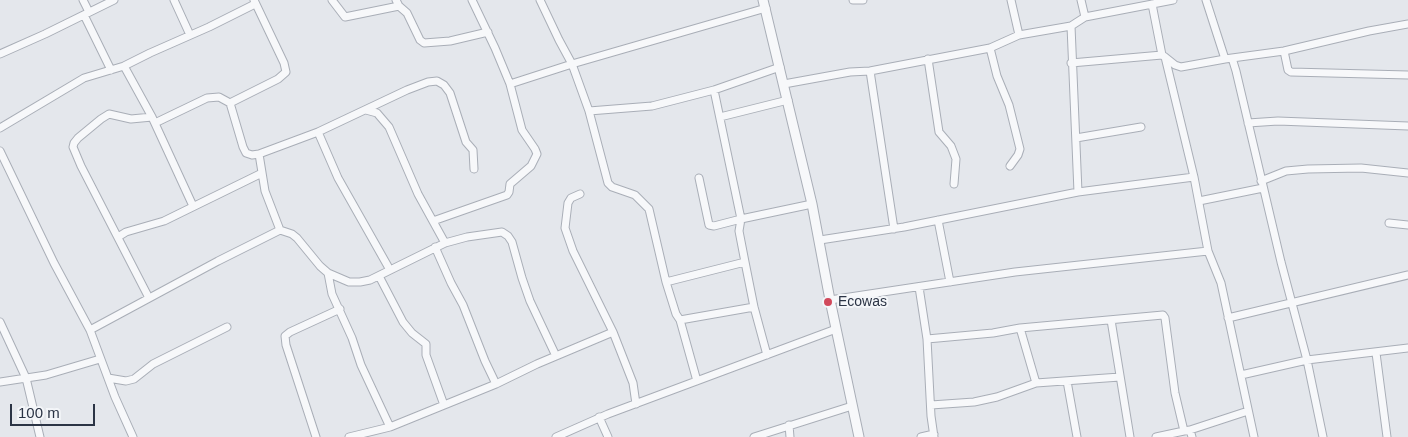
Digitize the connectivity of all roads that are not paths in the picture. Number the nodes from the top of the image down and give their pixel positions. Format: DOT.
graph roads {
  1 [pos="83,0"];
  2 [pos="114,0"];
  3 [pos="174,0"];
  4 [pos="332,0"];
  5 [pos="472,0"];
  6 [pos="540,0"];
  7 [pos="853,0"];
  8 [pos="862,0"];
  9 [pos="1011,0"];
  10 [pos="1081,0"];
  11 [pos="1173,0"];
  12 [pos="1206,0"];
  13 [pos="255,2"];
  14 [pos="397,3"];
  15 [pos="765,4"];
  16 [pos="1152,4"];
  17 [pos="86,13"];
  18 [pos="1085,17"];
  19 [pos="1408,24"];
  20 [pos="1071,26"];
  21 [pos="488,32"];
  22 [pos="190,35"];
  23 [pos="1019,35"];
  24 [pos="990,48"];
  25 [pos="1284,51"];
  26 [pos="0,54"];
  27 [pos="1163,56"];
  28 [pos="1228,58"];
  29 [pos="928,59"];
  30 [pos="1071,63"];
  31 [pos="572,64"];
  32 [pos="124,66"];
  33 [pos="780,67"];
  34 [pos="111,70"];
  35 [pos="870,71"];
  36 [pos="1408,75"];
  37 [pos="510,84"];
  38 [pos="784,84"];
  39 [pos="714,90"];
  40 [pos="788,100"];
  41 [pos="230,103"];
  42 [pos="379,104"];
  43 [pos="366,110"];
  44 [pos="589,111"];
  45 [pos="377,113"];
  46 [pos="720,117"];
  47 [pos="153,120"];
  48 [pos="1248,124"];
  49 [pos="1408,126"];
  50 [pos="0,128"];
  51 [pos="1141,128"];
  52 [pos="318,132"];
  53 [pos="1076,138"];
  54 [pos="0,151"];
  55 [pos="259,154"];
  56 [pos="1010,166"];
  57 [pos="474,169"];
  58 [pos="262,173"];
  59 [pos="1408,173"];
  60 [pos="1194,177"];
  61 [pos="699,178"];
  62 [pos="954,184"];
  63 [pos="1262,184"];
  64 [pos="1078,192"];
  65 [pos="580,194"];
  66 [pos="1199,201"];
  67 [pos="812,204"];
  68 [pos="193,206"];
  69 [pos="741,219"];
  70 [pos="938,220"];
  71 [pos="433,221"];
  72 [pos="1389,223"];
  73 [pos="1408,225"];
  74 [pos="894,229"];
  75 [pos="280,230"];
  76 [pos="118,237"];
  77 [pos="820,240"];
  78 [pos="445,243"];
  79 [pos="435,247"];
  80 [pos="1208,251"];
  81 [pos="745,262"];
  82 [pos="390,270"];
  83 [pos="328,273"];
  84 [pos="1408,274"];
  85 [pos="379,276"];
  86 [pos="666,282"];
  87 [pos="950,282"];
  88 [pos="919,288"];
  89 [pos="149,298"];
  90 [pos="830,300"];
  91 [pos="1292,302"];
  92 [pos="754,307"];
  93 [pos="340,309"];
  94 [pos="1228,318"];
  95 [pos="680,320"];
  96 [pos="1111,320"];
  97 [pos="0,322"];
  98 [pos="227,327"];
  99 [pos="1020,328"];
  100 [pos="836,329"];
  101 [pos="90,330"];
  102 [pos="613,332"];
  103 [pos="927,339"];
  104 [pos="1408,348"];
  105 [pos="1376,353"];
  106 [pos="767,355"];
  107 [pos="556,356"];
  108 [pos="100,359"];
  109 [pos="1307,360"];
  110 [pos="1241,374"];
  111 [pos="1120,377"];
  112 [pos="26,378"];
  113 [pos="108,378"];
  114 [pos="697,381"];
  115 [pos="1067,381"];
  116 [pos="0,382"];
  117 [pos="1036,382"];
  118 [pos="496,384"];
  119 [pos="636,404"];
  120 [pos="444,405"];
  121 [pos="931,405"];
  122 [pos="852,406"];
  123 [pos="1248,411"];
  124 [pos="599,418"];
  125 [pos="789,425"];
  126 [pos="390,427"];
  127 [pos="1188,433"];
  128 [pos="934,436"];
  129 [pos="40,437"];
  130 [pos="133,437"];
  131 [pos="316,437"];
  132 [pos="349,437"];
  133 [pos="556,437"];
  134 [pos="608,437"];
  135 [pos="754,437"];
  136 [pos="790,437"];
  137 [pos="859,437"];
  138 [pos="921,437"];
  139 [pos="1077,437"];
  140 [pos="1130,437"];
  141 [pos="1156,437"];
  142 [pos="1254,437"];
  143 [pos="1323,437"];
  144 [pos="1387,437"];
  1 -- 17 [label="street"];
  2 -- 17 [label="street"];
  3 -- 22 [label="street"];
  4 -- 14 [label="street"];
  5 -- 21 [label="street"];
  6 -- 31 [label="street"];
  7 -- 8 [label="street"];
  9 -- 23 [label="street"];
  10 -- 18 [label="street"];
  11 -- 16 [label="street"];
  12 -- 28 [label="street"];
  13 -- 22 [label="street"];
  13 -- 41 [label="street"];
  14 -- 21 [label="street"];
  15 -- 31 [label="street"];
  15 -- 33 [label="street"];
  16 -- 18 [label="street"];
  16 -- 27 [label="street"];
  17 -- 26 [label="street"];
  17 -- 34 [label="street"];
  18 -- 20 [label="street"];
  19 -- 25 [label="street"];
  20 -- 23 [label="street"];
  20 -- 30 [label="street"];
  21 -- 37 [label="street"];
  22 -- 32 [label="street"];
  23 -- 24 [label="street"];
  24 -- 29 [label="street"];
  24 -- 56 [label="street"];
  25 -- 28 [label="street"];
  25 -- 36 [label="street"];
  27 -- 28 [label="street"];
  27 -- 30 [label="street"];
  27 -- 60 [label="street"];
  28 -- 48 [label="street"];
  29 -- 35 [label="street"];
  29 -- 62 [label="street"];
  30 -- 53 [label="street"];
  31 -- 37 [label="street"];
  31 -- 44 [label="street"];
  32 -- 34 [label="street"];
  32 -- 47 [label="street"];
  33 -- 38 [label="street"];
  33 -- 39 [label="street"];
  34 -- 50 [label="street"];
  35 -- 38 [label="street"];
  35 -- 74 [label="street"];
  37 -- 71 [label="street"];
  38 -- 40 [label="street"];
  39 -- 44 [label="street"];
  39 -- 46 [label="street"];
  40 -- 46 [label="street"];
  40 -- 67 [label="street"];
  41 -- 47 [label="street"];
  41 -- 55 [label="street"];
  42 -- 43 [label="street"];
  42 -- 45 [label="street"];
  42 -- 57 [label="street"];
  43 -- 45 [label="street"];
  43 -- 52 [label="street"];
  44 -- 86 [label="street"];
  45 -- 71 [label="street"];
  46 -- 69 [label="street"];
  47 -- 68 [label="street"];
  47 -- 76 [label="street"];
  48 -- 49 [label="street"];
  48 -- 63 [label="street"];
  51 -- 53 [label="street"];
  52 -- 55 [label="street"];
  52 -- 82 [label="street"];
  53 -- 64 [label="street"];
  54 -- 101 [label="street"];
  55 -- 58 [label="street"];
  58 -- 68 [label="street"];
  58 -- 75 [label="street"];
  59 -- 63 [label="street"];
  60 -- 64 [label="street"];
  60 -- 66 [label="street"];
  61 -- 69 [label="street"];
  63 -- 66 [label="street"];
  63 -- 91 [label="street"];
  64 -- 70 [label="street"];
  65 -- 102 [label="street"];
  66 -- 80 [label="street"];
  67 -- 69 [label="street"];
  67 -- 77 [label="street"];
  68 -- 76 [label="street"];
  69 -- 81 [label="street"];
  70 -- 74 [label="street"];
  70 -- 87 [label="street"];
  71 -- 78 [label="street"];
  72 -- 73 [label="street"];
  74 -- 77 [label="street"];
  75 -- 83 [label="street"];
  75 -- 89 [label="street"];
  76 -- 89 [label="street"];
  77 -- 90 [label="street"];
  78 -- 79 [label="street"];
  78 -- 107 [label="street"];
  79 -- 82 [label="street"];
  79 -- 118 [label="street"];
  80 -- 87 [label="street"];
  80 -- 94 [label="street"];
  81 -- 86 [label="street"];
  81 -- 92 [label="street"];
  82 -- 85 [label="street"];
  83 -- 85 [label="street"];
  83 -- 93 [label="street"];
  84 -- 91 [label="street"];
  85 -- 120 [label="street"];
  86 -- 95 [label="street"];
  87 -- 88 [label="street"];
  88 -- 90 [label="street"];
  88 -- 103 [label="street"];
  89 -- 101 [label="street"];
  90 -- 100 [label="street"];
  91 -- 94 [label="street"];
  91 -- 109 [label="street"];
  92 -- 95 [label="street"];
  92 -- 106 [label="street"];
  93 -- 126 [label="street"];
  93 -- 131 [label="street"];
  94 -- 110 [label="street"];
  95 -- 114 [label="street"];
  96 -- 99 [label="street"];
  96 -- 111 [label="street"];
  96 -- 127 [label="street"];
  97 -- 112 [label="street"];
  98 -- 113 [label="street"];
  99 -- 103 [label="street"];
  99 -- 117 [label="street"];
  100 -- 106 [label="street"];
  100 -- 122 [label="street"];
  101 -- 108 [label="street"];
  102 -- 107 [label="street"];
  102 -- 119 [label="street"];
  103 -- 121 [label="street"];
  104 -- 105 [label="street"];
  105 -- 109 [label="street"];
  105 -- 144 [label="street"];
  106 -- 114 [label="street"];
  107 -- 118 [label="street"];
  108 -- 112 [label="street"];
  108 -- 113 [label="street"];
  109 -- 110 [label="street"];
  109 -- 143 [label="street"];
  110 -- 123 [label="street"];
  111 -- 115 [label="street"];
  111 -- 140 [label="street"];
  112 -- 116 [label="street"];
  112 -- 129 [label="street"];
  113 -- 130 [label="street"];
  114 -- 119 [label="street"];
  115 -- 117 [label="street"];
  115 -- 139 [label="street"];
  117 -- 121 [label="street"];
  118 -- 120 [label="street"];
  119 -- 124 [label="street"];
  120 -- 126 [label="street"];
  121 -- 128 [label="street"];
  122 -- 125 [label="street"];
  122 -- 137 [label="street"];
  123 -- 127 [label="street"];
  123 -- 142 [label="street"];
  124 -- 133 [label="street"];
  124 -- 134 [label="street"];
  125 -- 135 [label="street"];
  125 -- 136 [label="street"];
  126 -- 132 [label="street"];
  127 -- 141 [label="street"];
  128 -- 138 [label="street"];
}
